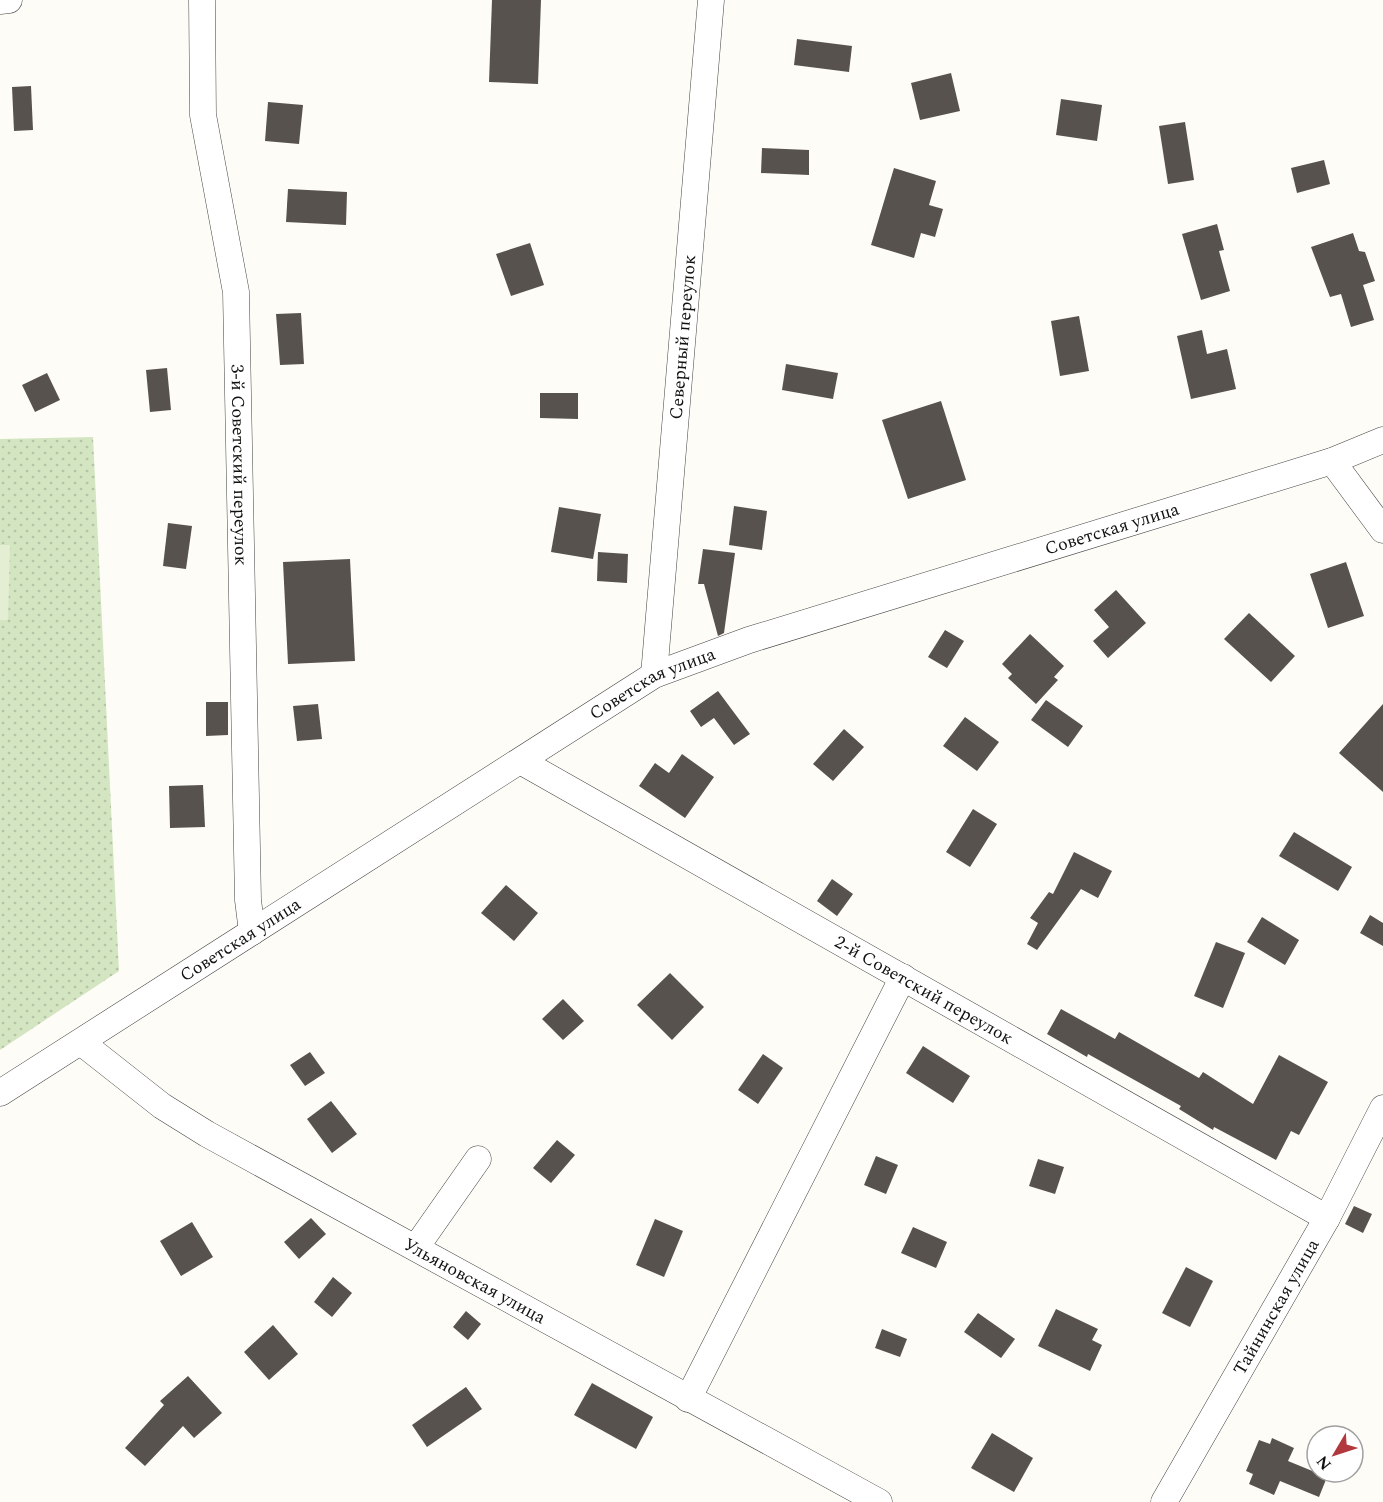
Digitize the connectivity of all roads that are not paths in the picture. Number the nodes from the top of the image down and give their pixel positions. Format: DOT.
graph roads {
  1 [pos="9,0"];
  2 [pos="201,0"];
  3 [pos="711,0"];
  4 [pos="0,1"];
  5 [pos="1383,440"];
  6 [pos="1332,461"];
  7 [pos="1383,530"];
  8 [pos="654,675"];
  9 [pos="522,762"];
  10 [pos="252,932"];
  11 [pos="903,977"];
  12 [pos="82,1043"];
  13 [pos="0,1093"];
  14 [pos="1383,1108"];
  15 [pos="478,1159"];
  16 [pos="1327,1218"];
  17 [pos="417,1246"];
  18 [pos="688,1399"];
  19 [pos="879,1502"];
  20 [pos="1164,1502"];
  1 -- 4 [label="street"];
  2 -- 10 [label="street, 3-й Советский переулок"];
  3 -- 8 [label="street, Северный переулок"];
  5 -- 6 [label="street, Советская улица"];
  6 -- 7 [label="street"];
  6 -- 8 [label="street, Советская улица"];
  8 -- 9 [label="street, Советская улица"];
  9 -- 10 [label="street, Советская улица"];
  9 -- 11 [label="street, 2-й Советский переулок"];
  10 -- 12 [label="street, Советская улица"];
  11 -- 16 [label="street, 2-й Советский переулок"];
  11 -- 18 [label="street"];
  12 -- 13 [label="street, Советская улица"];
  12 -- 17 [label="street, Ульяновская улица"];
  14 -- 16 [label="street, Тайнинская улица"];
  15 -- 17 [label="street"];
  16 -- 20 [label="street, Тайнинская улица"];
  17 -- 18 [label="street, Ульяновская улица"];
  18 -- 19 [label="street, Ульяновская улица"];
}
